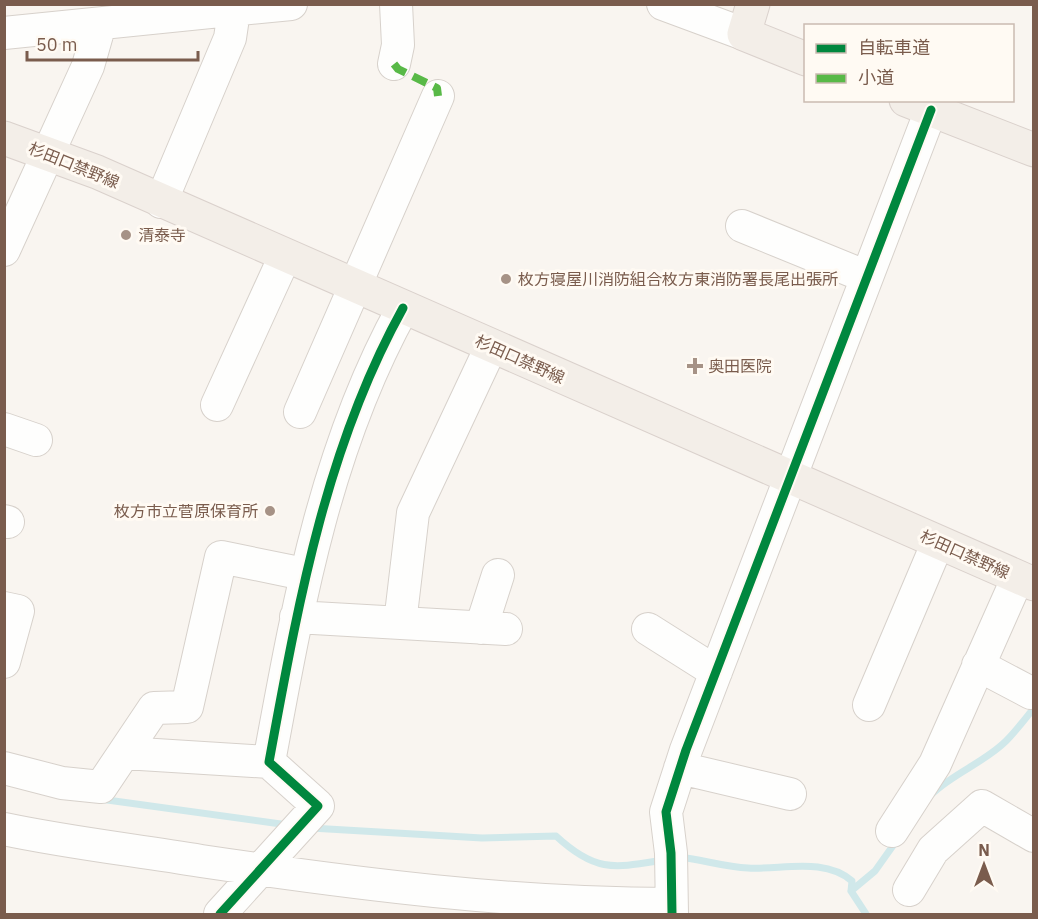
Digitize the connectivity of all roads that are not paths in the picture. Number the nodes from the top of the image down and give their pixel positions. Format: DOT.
graph roads {
  1 [pos="291,4"];
  2 [pos="396,4"];
  3 [pos="663,4"];
  4 [pos="234,11"];
  5 [pos="748,19"];
  6 [pos="100,24"];
  7 [pos="4,33"];
  8 [pos="804,58"];
  9 [pos="394,64"];
  10 [pos="438,96"];
  11 [pos="919,105"];
  12 [pos="4,138"];
  13 [pos="1032,145"];
  14 [pos="49,153"];
  15 [pos="161,202"];
  16 [pos="742,226"];
  17 [pos="4,250"];
  18 [pos="285,256"];
  19 [pos="867,277"];
  20 [pos="356,287"];
  21 [pos="403,308"];
  22 [pos="491,347"];
  23 [pos="217,405"];
  24 [pos="300,412"];
  25 [pos="4,429"];
  26 [pos="36,440"];
  27 [pos="790,478"];
  28 [pos="938,542"];
  29 [pos="304,574"];
  30 [pos="498,575"];
  31 [pos="1026,581"];
  32 [pos="4,608"];
  33 [pos="296,617"];
  34 [pos="400,623"];
  35 [pos="648,629"];
  36 [pos="4,662"];
  37 [pos="978,665"];
  38 [pos="716,672"];
  39 [pos="1031,693"];
  40 [pos="869,705"];
  41 [pos="124,753"];
  42 [pos="269,762"];
  43 [pos="4,768"];
  44 [pos="680,768"];
  45 [pos="790,794"];
  46 [pos="4,829"];
  47 [pos="892,831"];
  48 [pos="1034,836"];
  49 [pos="259,870"];
  50 [pos="909,890"];
  51 [pos="407,902"];
  52 [pos="611,909"];
  53 [pos="671,909"];
  54 [pos="220,915"];
  1 -- 4 [label="street"];
  2 -- 9 [label="street"];
  3 -- 5 [label="street"];
  4 -- 6 [label="street"];
  4 -- 15 [label="street"];
  5 -- 8 [label="main road"];
  6 -- 7 [label="street"];
  6 -- 14 [label="street"];
  10 -- 20 [label="street"];
  11 -- 13 [label="main road"];
  11 -- 19 [label="street"];
  12 -- 14 [label="main road, 杉田口禁野線"];
  14 -- 15 [label="main road, 杉田口禁野線"];
  14 -- 17 [label="street"];
  15 -- 18 [label="main road, 杉田口禁野線"];
  16 -- 19 [label="street"];
  18 -- 20 [label="main road, 杉田口禁野線"];
  18 -- 23 [label="street"];
  19 -- 27 [label="street"];
  20 -- 21 [label="main road, 杉田口禁野線"];
  20 -- 24 [label="street"];
  21 -- 22 [label="main road, 杉田口禁野線"];
  21 -- 29 [label="street"];
  22 -- 27 [label="main road, 杉田口禁野線"];
  22 -- 34 [label="street"];
  25 -- 26 [label="street"];
  27 -- 28 [label="main road, 杉田口禁野線"];
  27 -- 38 [label="street"];
  28 -- 31 [label="main road, 杉田口禁野線"];
  28 -- 40 [label="street"];
  29 -- 33 [label="street"];
  29 -- 41 [label="street"];
  30 -- 34 [label="street"];
  31 -- 37 [label="street"];
  32 -- 36 [label="street"];
  33 -- 34 [label="street"];
  33 -- 42 [label="street"];
  35 -- 38 [label="street"];
  37 -- 39 [label="street"];
  37 -- 47 [label="street"];
  38 -- 44 [label="street"];
  41 -- 42 [label="street"];
  41 -- 43 [label="street"];
  42 -- 49 [label="street"];
  44 -- 45 [label="street"];
  44 -- 53 [label="street"];
  46 -- 49 [label="street"];
  48 -- 50 [label="street"];
  49 -- 51 [label="street"];
  49 -- 54 [label="street"];
  51 -- 52 [label="street"];
  52 -- 53 [label="street"];
}
